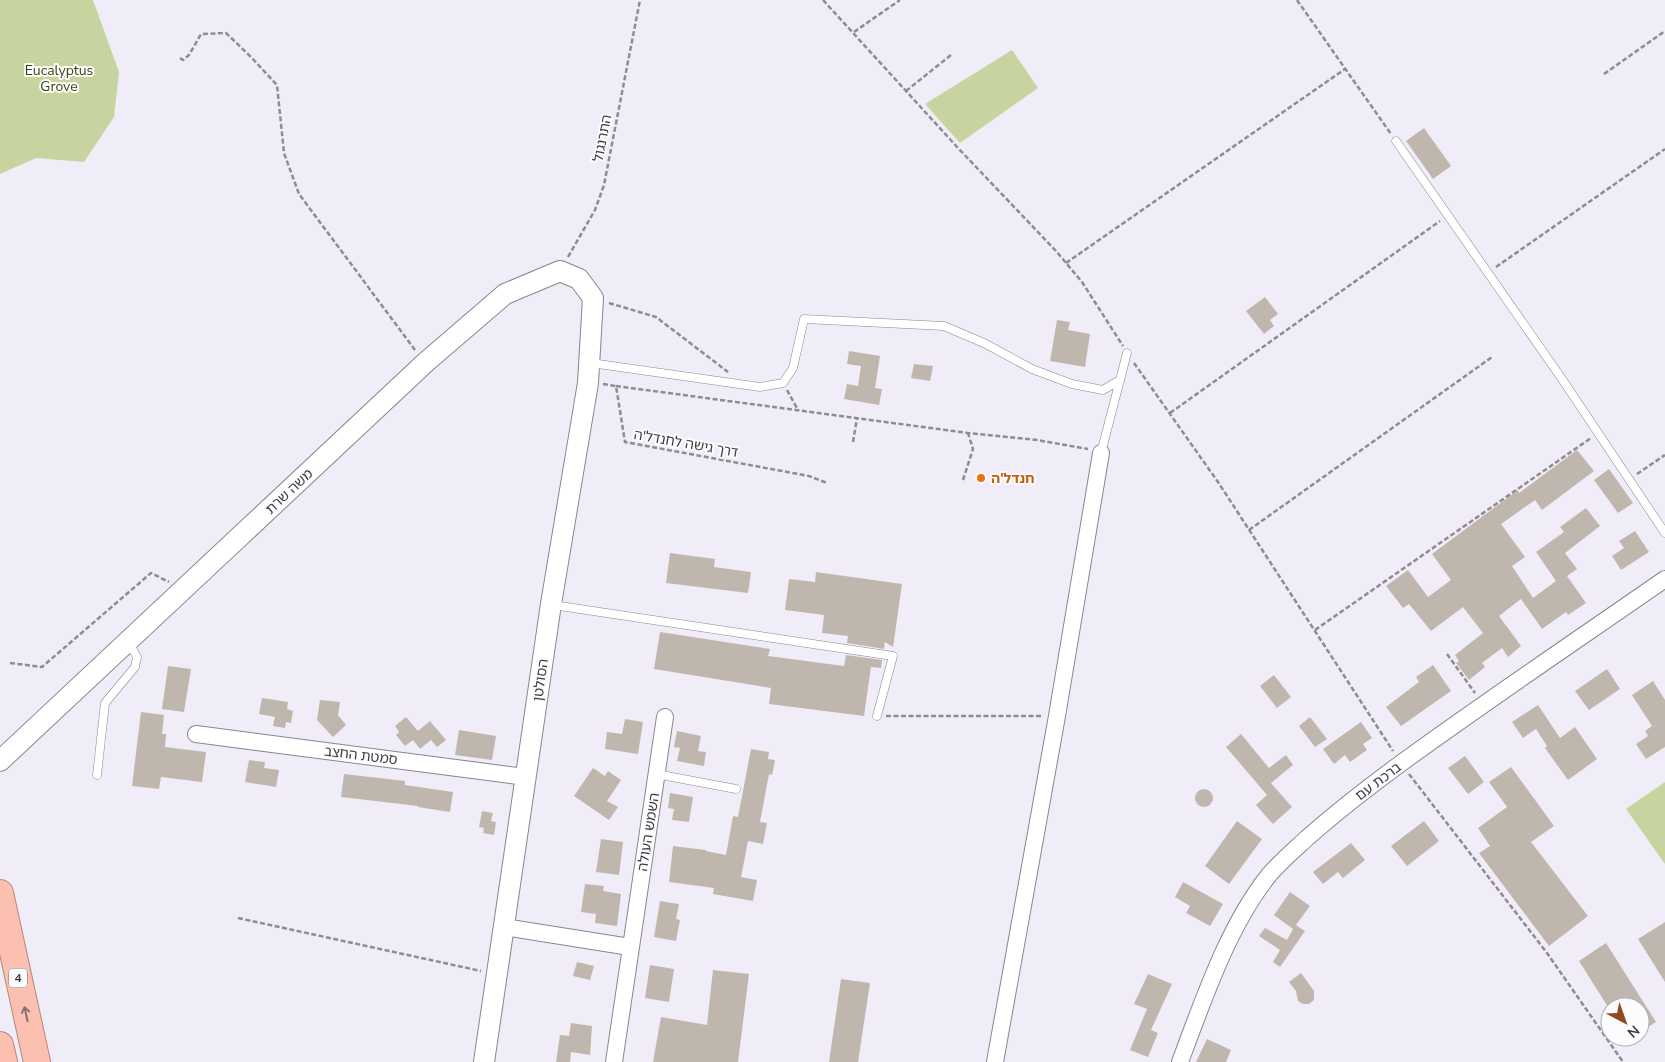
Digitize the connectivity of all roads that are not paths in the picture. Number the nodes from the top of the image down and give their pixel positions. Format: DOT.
graph roads {
  1 [pos="1396,141"];
  2 [pos="560,271"];
  3 [pos="1127,353"];
  4 [pos="590,363"];
  5 [pos="1120,380"];
  6 [pos="1101,453"];
  7 [pos="1665,533"];
  8 [pos="1665,579"];
  9 [pos="550,604"];
  10 [pos="128,641"];
  11 [pos="877,716"];
  12 [pos="665,718"];
  13 [pos="196,734"];
  14 [pos="0,761"];
  15 [pos="656,774"];
  16 [pos="97,775"];
  17 [pos="525,777"];
  18 [pos="736,789"];
  19 [pos="0,893"];
  20 [pos="504,927"];
  21 [pos="630,947"];
  22 [pos="0,1045"];
  23 [pos="4,1062"];
  24 [pos="37,1062"];
  25 [pos="484,1062"];
  26 [pos="614,1062"];
  27 [pos="995,1062"];
  28 [pos="1180,1062"];
  1 -- 7 [label="lane"];
  2 -- 4 [label="street, הסולטן"];
  2 -- 10 [label="street, משה שרת"];
  3 -- 5 [label="lane"];
  4 -- 5 [label="lane"];
  4 -- 9 [label="street, הסולטן"];
  5 -- 6 [label="lane"];
  6 -- 27 [label="street"];
  8 -- 28 [label="street, ברכת עם"];
  9 -- 11 [label="lane"];
  9 -- 17 [label="street, הסולטן"];
  10 -- 14 [label="street, משה שרת"];
  10 -- 16 [label="lane"];
  12 -- 15 [label="street, השמש העולה"];
  13 -- 17 [label="street, סמטת החצב"];
  15 -- 18 [label="lane"];
  15 -- 21 [label="street, השמש העולה"];
  17 -- 20 [label="street, הסולטן"];
  24 -- 19 [label="highway, 4, one-way"];
  20 -- 21 [label="street"];
  20 -- 25 [label="street, הסולטן"];
  21 -- 26 [label="street, השמש העולה"];
  22 -- 23 [label="highway"];
}
